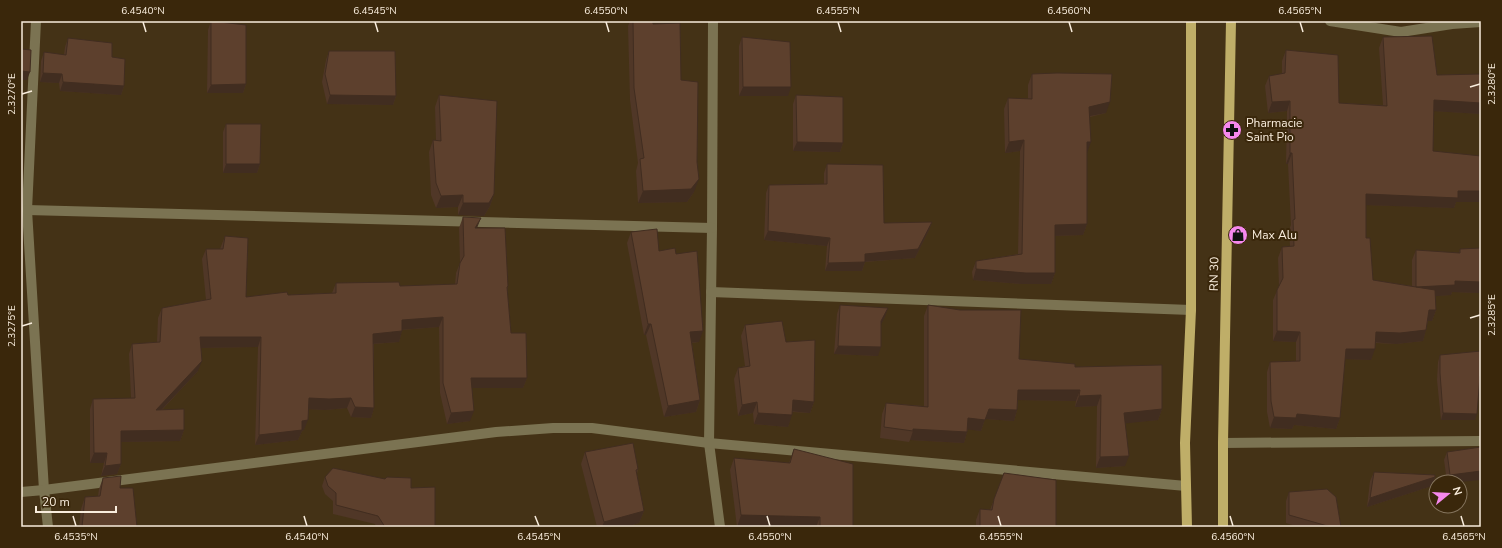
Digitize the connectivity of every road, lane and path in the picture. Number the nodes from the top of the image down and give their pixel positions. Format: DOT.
graph roads {
  1 [pos="36,21"];
  2 [pos="713,21"];
  3 [pos="1191,21"];
  4 [pos="1231,21"];
  5 [pos="1330,21"];
  6 [pos="1481,22"];
  7 [pos="27,210"];
  8 [pos="712,228"];
  9 [pos="711,292"];
  10 [pos="1191,310"];
  11 [pos="1481,441"];
  12 [pos="709,443"];
  13 [pos="1223,443"];
  14 [pos="1186,486"];
  15 [pos="44,490"];
  16 [pos="21,492"];
  17 [pos="48,527"];
  18 [pos="720,527"];
  19 [pos="1187,527"];
  20 [pos="1223,527"];
  1 -- 7 [label="street"];
  2 -- 8 [label="street"];
  3 -- 10 [label="main road, RN 30"];
  4 -- 13 [label="main road, RN 30 / RN 30"];
  5 -- 6 [label="street"];
  7 -- 8 [label="street"];
  7 -- 15 [label="street"];
  8 -- 9 [label="street"];
  9 -- 10 [label="street"];
  9 -- 12 [label="street"];
  10 -- 14 [label="main road, RN 30"];
  11 -- 13 [label="street"];
  12 -- 14 [label="street"];
  12 -- 15 [label="street"];
  12 -- 18 [label="street"];
  13 -- 20 [label="main road, RN 30 / RN 30"];
  14 -- 19 [label="main road, RN 30"];
  15 -- 16 [label="street"];
  15 -- 17 [label="street"];
}
